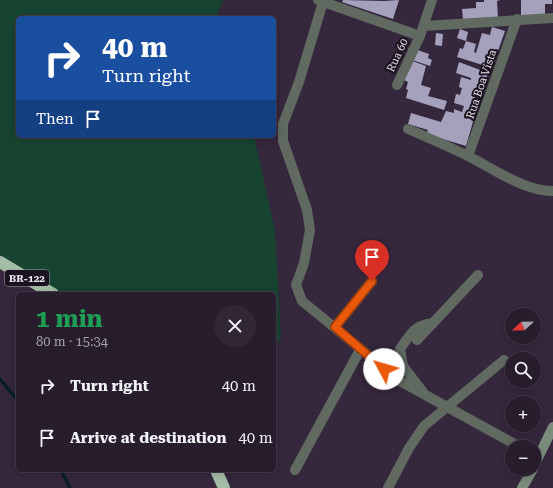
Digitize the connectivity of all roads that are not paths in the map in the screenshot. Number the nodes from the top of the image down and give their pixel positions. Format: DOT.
graph roads {
  1 [pos="432,0"];
  2 [pos="320,1"];
  3 [pos="553,18"];
  4 [pos="517,19"];
  5 [pos="424,26"];
  6 [pos="420,36"];
  7 [pos="397,85"];
  8 [pos="408,129"];
  9 [pos="468,156"];
  10 [pos="553,191"];
  11 [pos="0,262"];
  12 [pos="478,275"];
  13 [pos="372,281"];
  14 [pos="50,292"];
  15 [pos="434,323"];
  16 [pos="335,327"];
  17 [pos="417,340"];
  18 [pos="360,350"];
  19 [pos="504,360"];
  20 [pos="426,397"];
  21 [pos="446,406"];
  22 [pos="553,427"];
  23 [pos="507,440"];
  24 [pos="541,450"];
  25 [pos="295,470"];
  26 [pos="217,472"];
  27 [pos="528,476"];
  28 [pos="224,488"];
  29 [pos="388,488"];
  30 [pos="522,488"];
  1 -- 5 [label="street, Rua 60"];
  2 -- 6 [label="street, Rua 60"];
  2 -- 16 [label="street"];
  3 -- 4 [label="street"];
  4 -- 5 [label="street"];
  4 -- 9 [label="street, Rua Boa Vista"];
  5 -- 6 [label="street, Rua 60"];
  6 -- 7 [label="street, Rua 60"];
  8 -- 9 [label="street"];
  9 -- 10 [label="street"];
  11 -- 14 [label="highway, BR-122"];
  12 -- 15 [label="street"];
  13 -- 16 [label="street"];
  15 -- 17 [label="street"];
  15 -- 20 [label="street"];
  16 -- 18 [label="street"];
  18 -- 20 [label="street"];
  18 -- 25 [label="street"];
  19 -- 21 [label="street"];
  20 -- 21 [label="street"];
  21 -- 23 [label="street"];
  21 -- 29 [label="street"];
  22 -- 24 [label="street"];
  26 -- 28 [label="highway"];
  27 -- 30 [label="street"];
}
